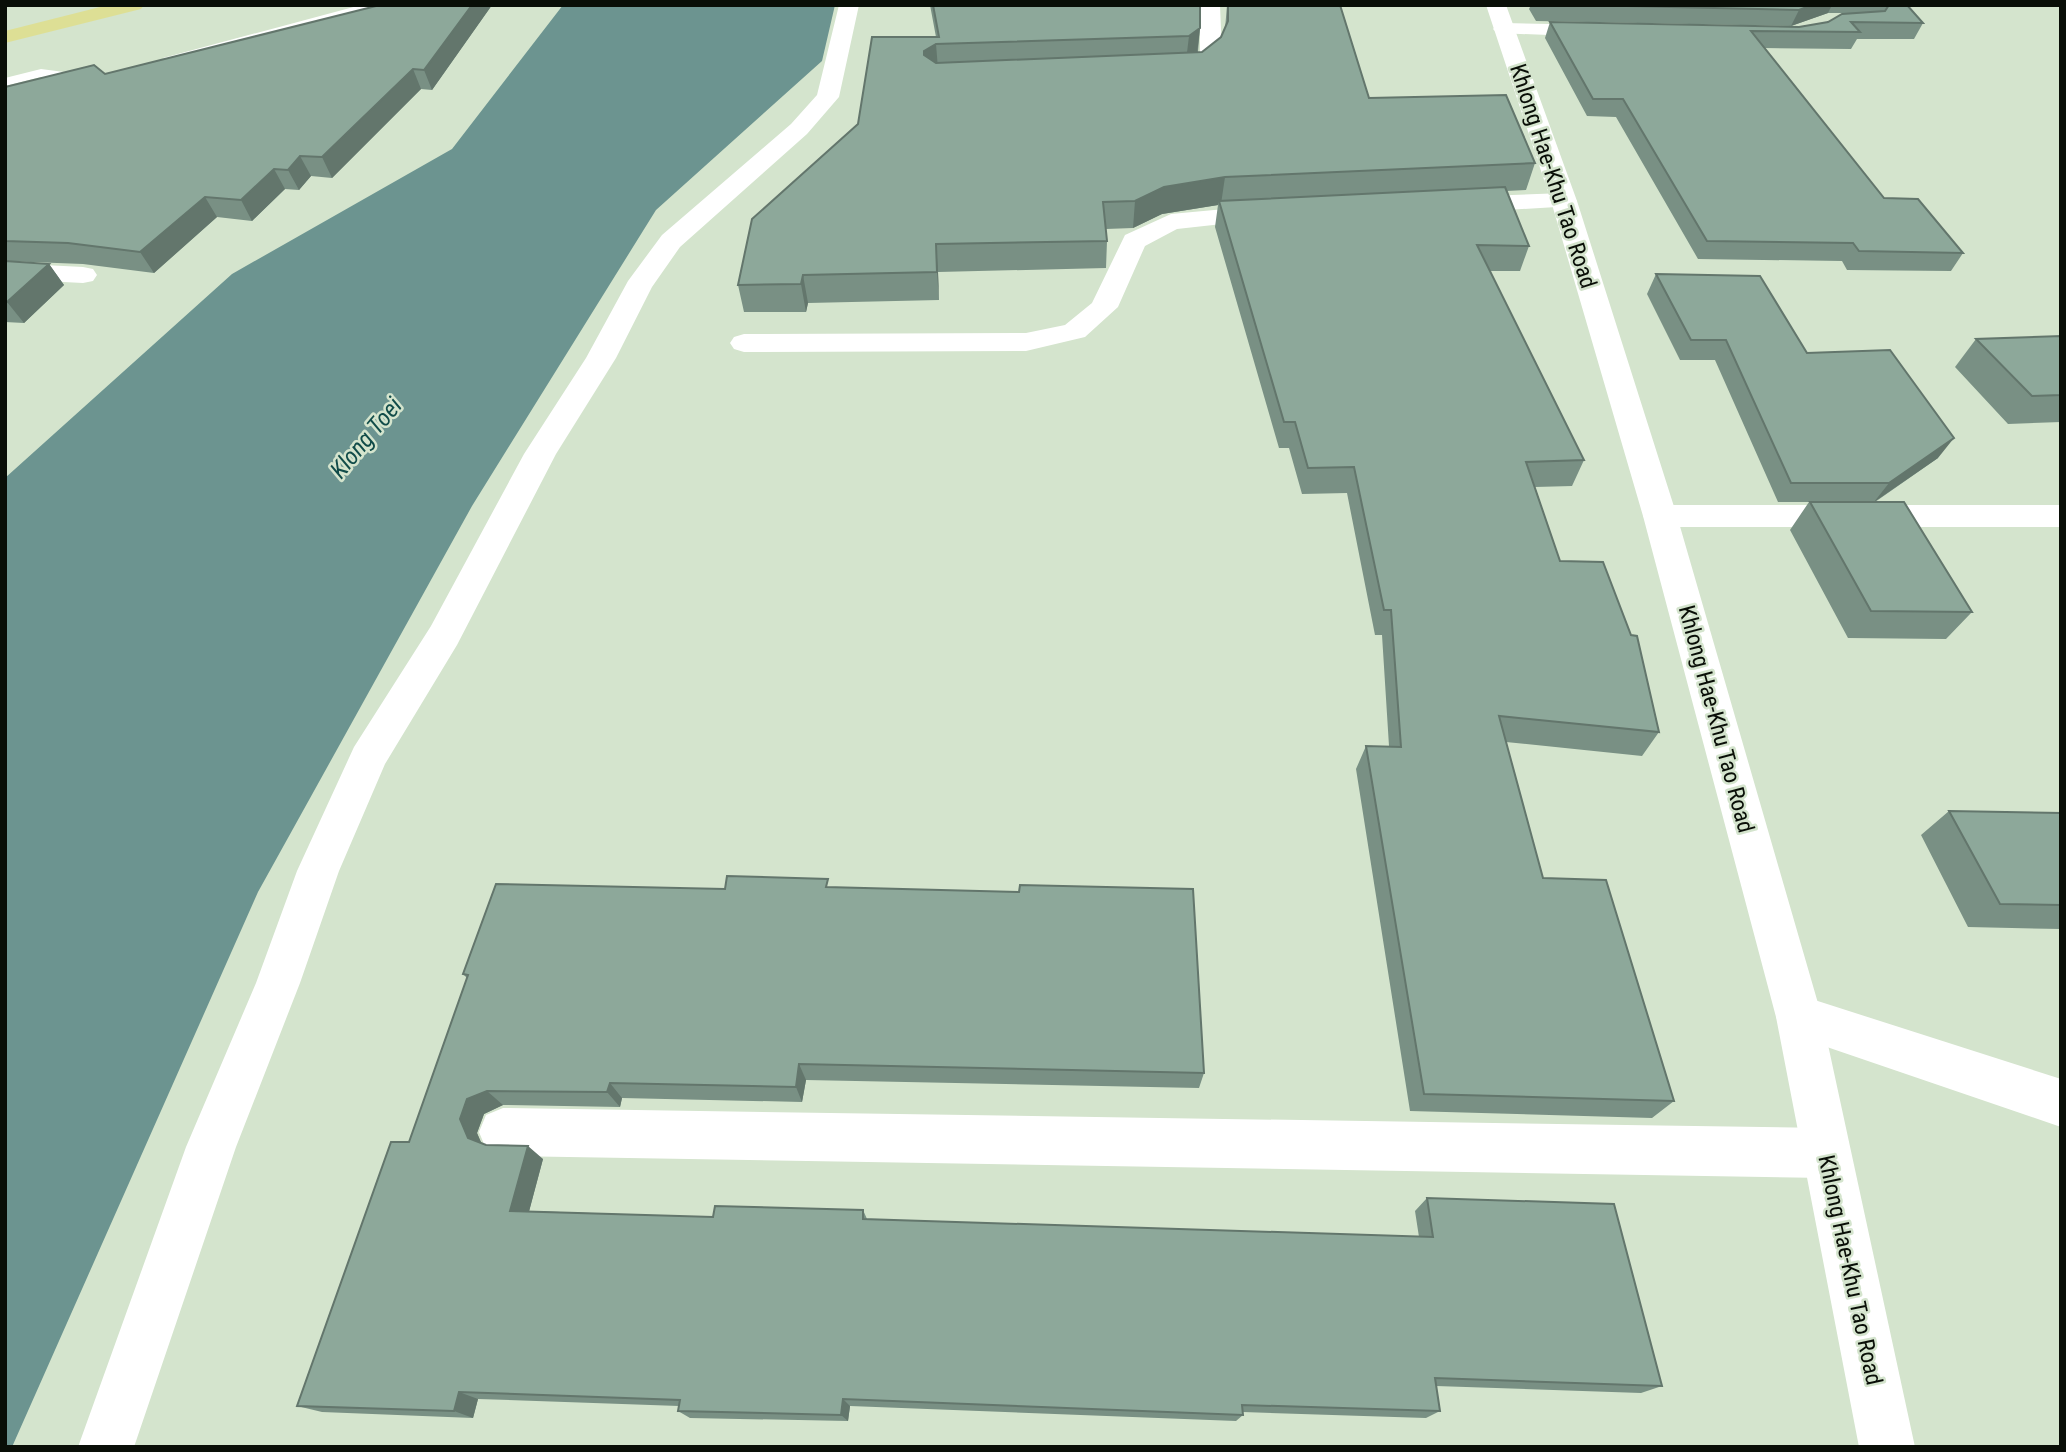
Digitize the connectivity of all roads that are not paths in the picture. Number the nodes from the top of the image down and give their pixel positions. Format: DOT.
graph roads {
  1 [pos="134,5"];
  2 [pos="377,5"];
  3 [pos="849,5"];
  4 [pos="1210,5"];
  5 [pos="1500,17"];
  6 [pos="1627,31"];
  7 [pos="5,37"];
  8 [pos="151,62"];
  9 [pos="1147,73"];
  10 [pos="98,76"];
  11 [pos="5,82"];
  12 [pos="1564,201"];
  13 [pos="1427,207"];
  14 [pos="1290,212"];
  15 [pos="5,271"];
  16 [pos="83,275"];
  17 [pos="744,343"];
  18 [pos="1660,516"];
  19 [pos="2061,516"];
  20 [pos="1799,1017"];
  21 [pos="2061,1103"];
  22 [pos="503,1132"];
  23 [pos="1826,1153"];
  24 [pos="106,1447"];
  25 [pos="1887,1447"];
  1 -- 7 [label="main road"];
  2 -- 8 [label="lane"];
  3 -- 24 [label="street"];
  4 -- 9 [label="street"];
  5 -- 6 [label="street"];
  5 -- 12 [label="street, Khlong Hae-Khu Tao Road"];
  10 -- 11 [label="lane"];
  12 -- 13 [label="street"];
  12 -- 18 [label="street, Khlong Hae-Khu Tao Road"];
  14 -- 17 [label="street"];
  15 -- 16 [label="street"];
  18 -- 19 [label="street"];
  18 -- 20 [label="street, Khlong Hae-Khu Tao Road"];
  20 -- 21 [label="street"];
  20 -- 23 [label="street, Khlong Hae-Khu Tao Road"];
  22 -- 23 [label="street"];
  23 -- 25 [label="street, Khlong Hae-Khu Tao Road"];
}
